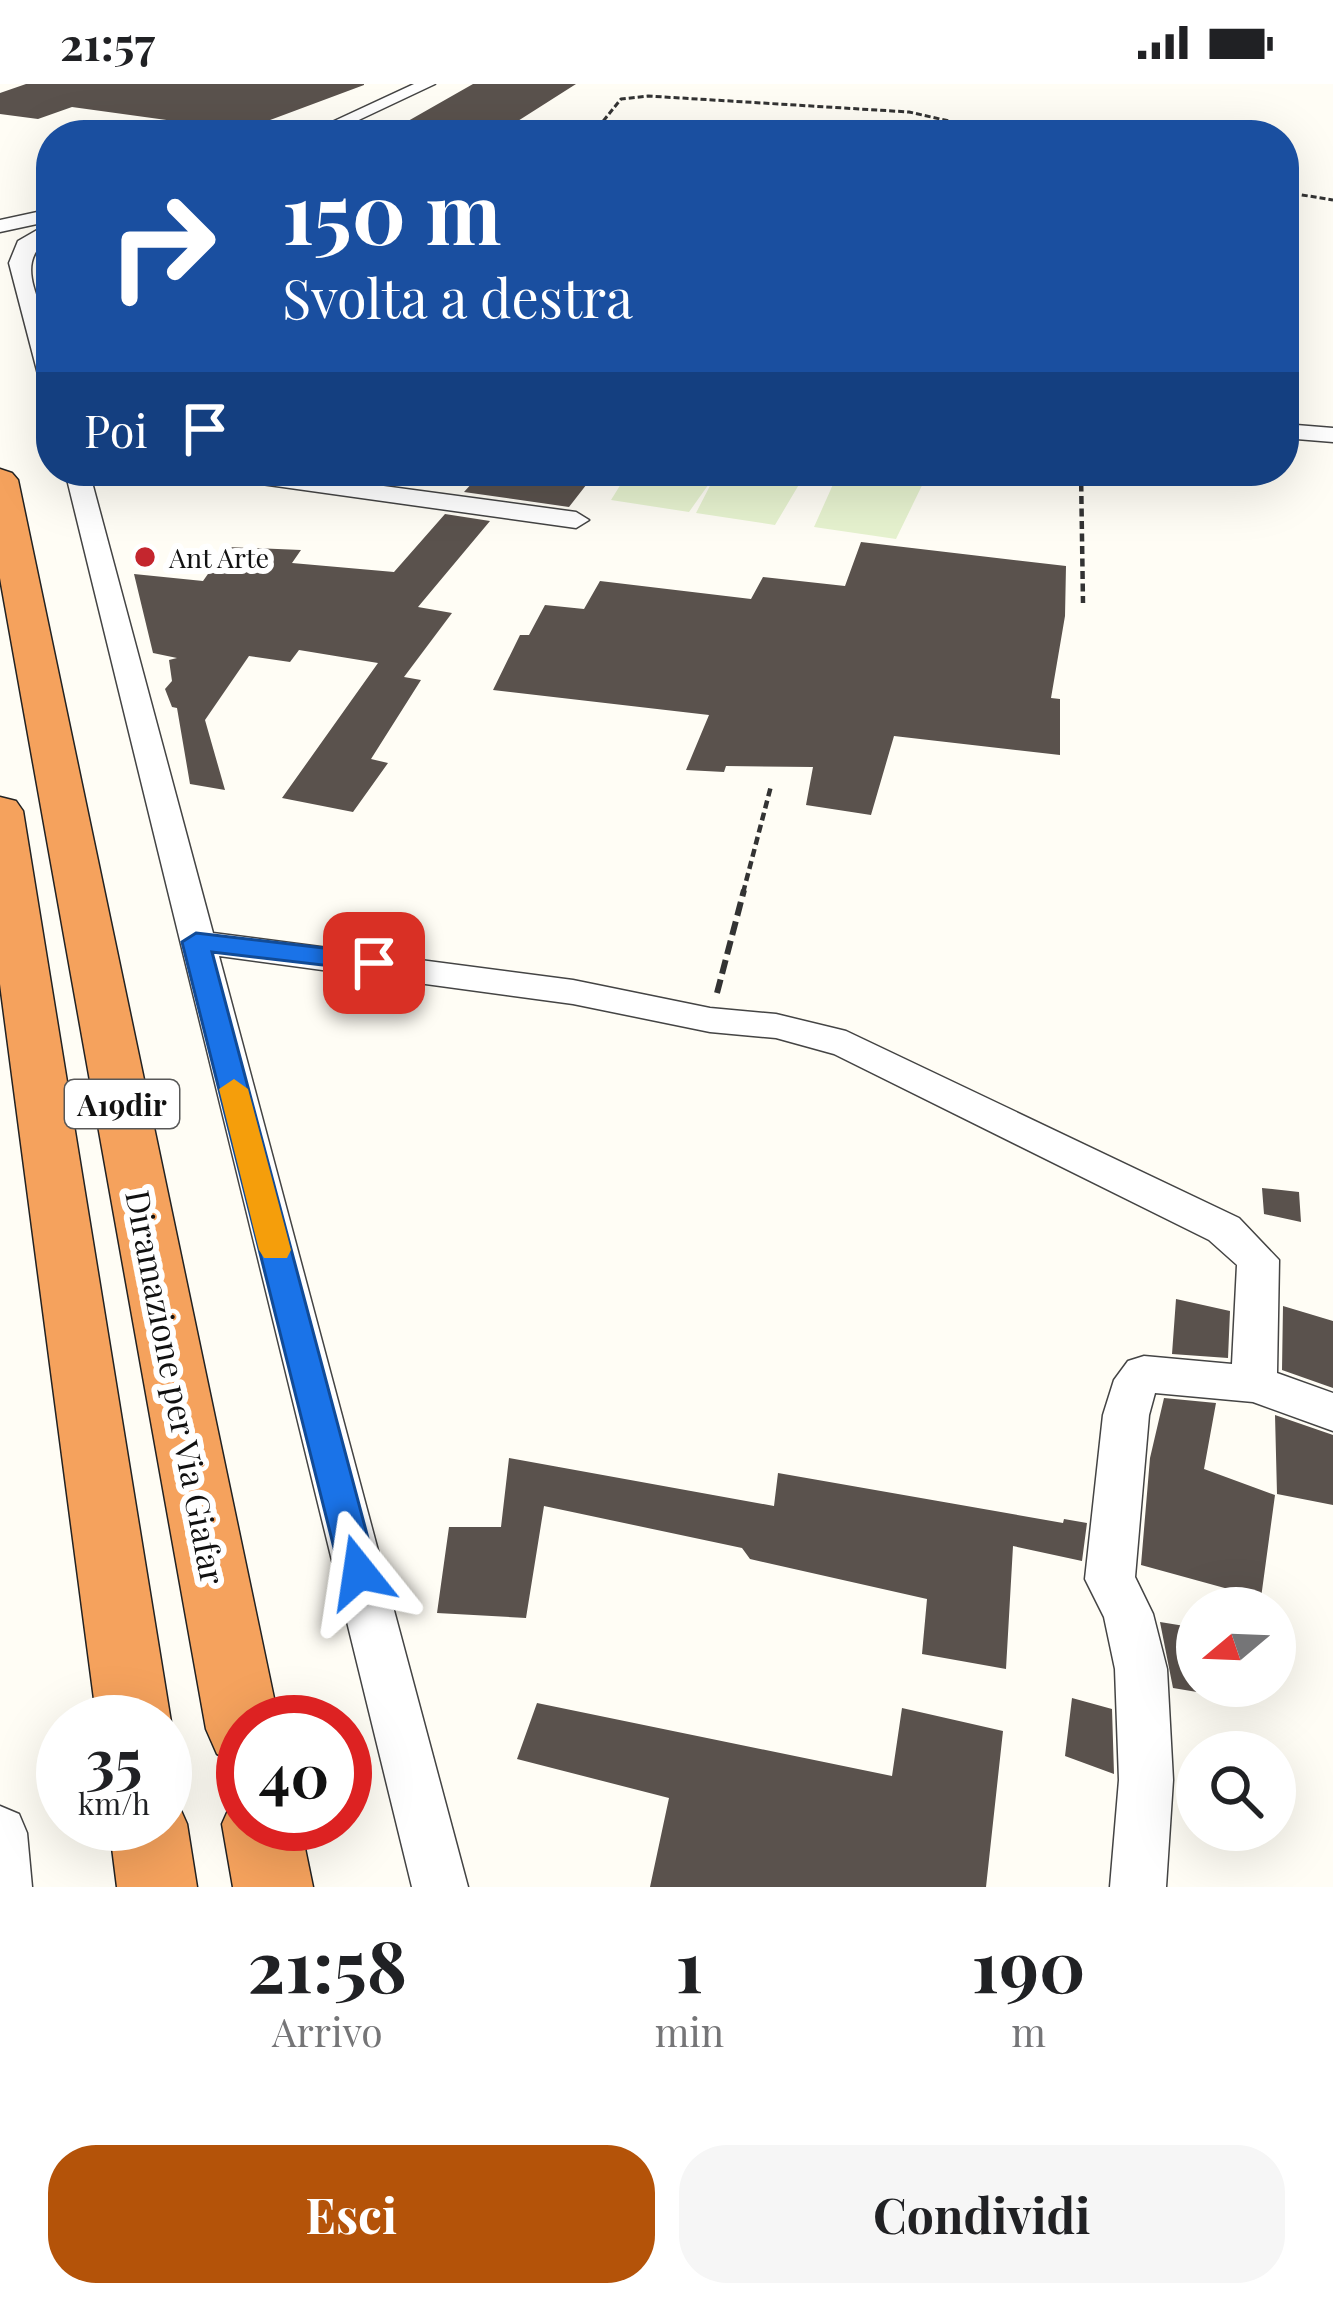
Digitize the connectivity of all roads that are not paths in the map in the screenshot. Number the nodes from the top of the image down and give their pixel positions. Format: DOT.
graph roads {
  1 [pos="427,84"];
  2 [pos="401,96"];
  3 [pos="357,97"];
  4 [pos="121,116"];
  5 [pos="136,120"];
  6 [pos="347,120"];
  7 [pos="36,218"];
  8 [pos="0,226"];
  9 [pos="36,238"];
  10 [pos="26,245"];
  11 [pos="0,258"];
  12 [pos="36,310"];
  13 [pos="1299,432"];
  14 [pos="1333,435"];
  15 [pos="0,480"];
  16 [pos="81,486"];
  17 [pos="328,486"];
  18 [pos="576,520"];
  19 [pos="0,811"];
  20 [pos="196,942"];
  21 [pos="1255,1384"];
  22 [pos="1333,1412"];
  23 [pos="130,1695"];
  24 [pos="236,1695"];
  25 [pos="0,1833"];
  26 [pos="152,1851"];
  27 [pos="266,1851"];
  28 [pos="4,1887"];
  29 [pos="158,1887"];
  30 [pos="273,1887"];
  31 [pos="440,1887"];
  32 [pos="1138,1887"];
  1 -- 2 [label="street"];
  2 -- 3 [label="street"];
  2 -- 6 [label="street"];
  4 -- 5 [label="street"];
  7 -- 8 [label="street"];
  9 -- 10 [label="street"];
  10 -- 11 [label="street"];
  10 -- 12 [label="street"];
  13 -- 14 [label="street"];
  15 -- 24 [label="highway, Diramazione per Via Giafar / A19dir"];
  16 -- 20 [label="street"];
  17 -- 18 [label="street"];
  19 -- 23 [label="highway, A19dir"];
  20 -- 21 [label="street"];
  20 -- 31 [label="street"];
  21 -- 22 [label="street"];
  21 -- 32 [label="street"];
  25 -- 28 [label="street"];
  26 -- 29 [label="highway"];
  27 -- 30 [label="highway"];
}
